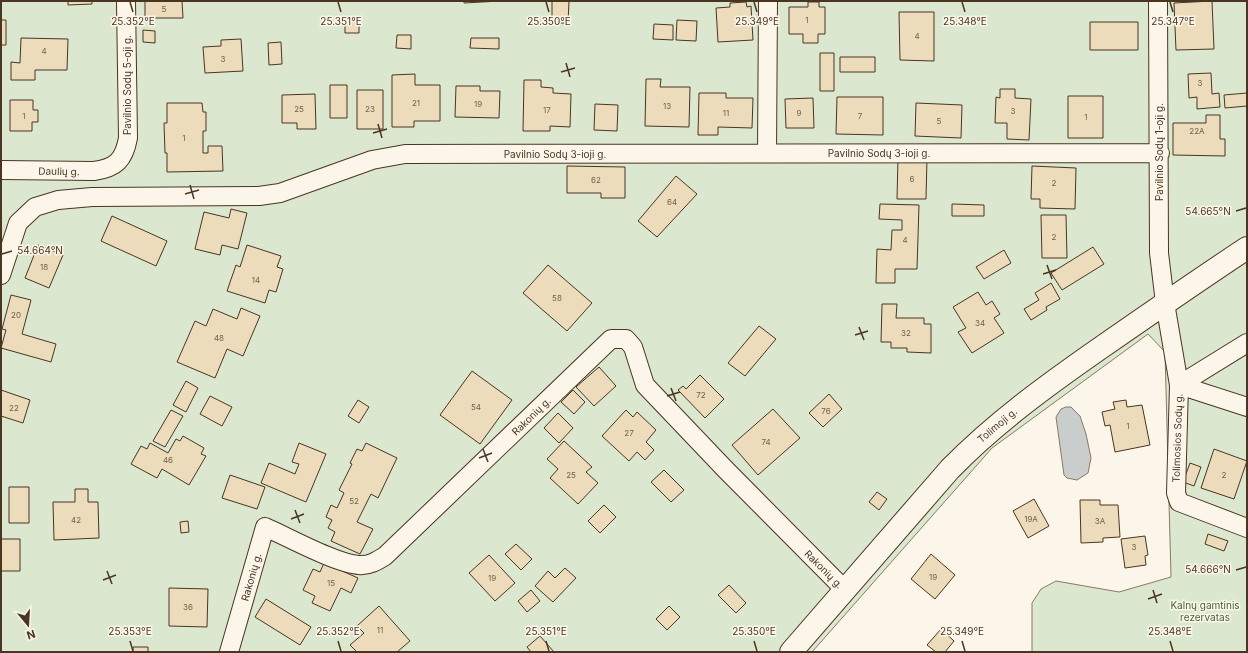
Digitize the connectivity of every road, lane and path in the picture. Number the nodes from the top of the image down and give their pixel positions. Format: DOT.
graph roads {
  1 [pos="126,1"];
  2 [pos="768,1"];
  3 [pos="1158,1"];
  4 [pos="767,153"];
  5 [pos="1160,153"];
  6 [pos="116,165"];
  7 [pos="1,170"];
  8 [pos="1247,248"];
  9 [pos="1,275"];
  10 [pos="1165,303"];
  11 [pos="1247,343"];
  12 [pos="1179,385"];
  13 [pos="1247,407"];
  14 [pos="1247,528"];
  15 [pos="845,590"];
  16 [pos="229,652"];
  17 [pos="791,652"];
  1 -- 6 [label="street, Pavilnio Sodų 5-oji g."];
  2 -- 4 [label="street"];
  3 -- 5 [label="street, Pavilnio Sodų 1-oji g."];
  4 -- 5 [label="street, Pavilnio Sodų 3-ioji g."];
  4 -- 9 [label="street, Pavilnio Sodų 3-ioji g."];
  5 -- 10 [label="street, Pavilnio Sodų 1-oji g."];
  6 -- 7 [label="street, Daulių g."];
  8 -- 10 [label="street, Tolimoji g."];
  10 -- 12 [label="street, Tolimosios Sodų g."];
  10 -- 15 [label="street, Tolimoji g."];
  11 -- 12 [label="street"];
  12 -- 13 [label="street"];
  12 -- 14 [label="street, Tolimosios Sodų g."];
  15 -- 16 [label="street, Rakonių g."];
  15 -- 17 [label="street, Tolimoji g."];
}
